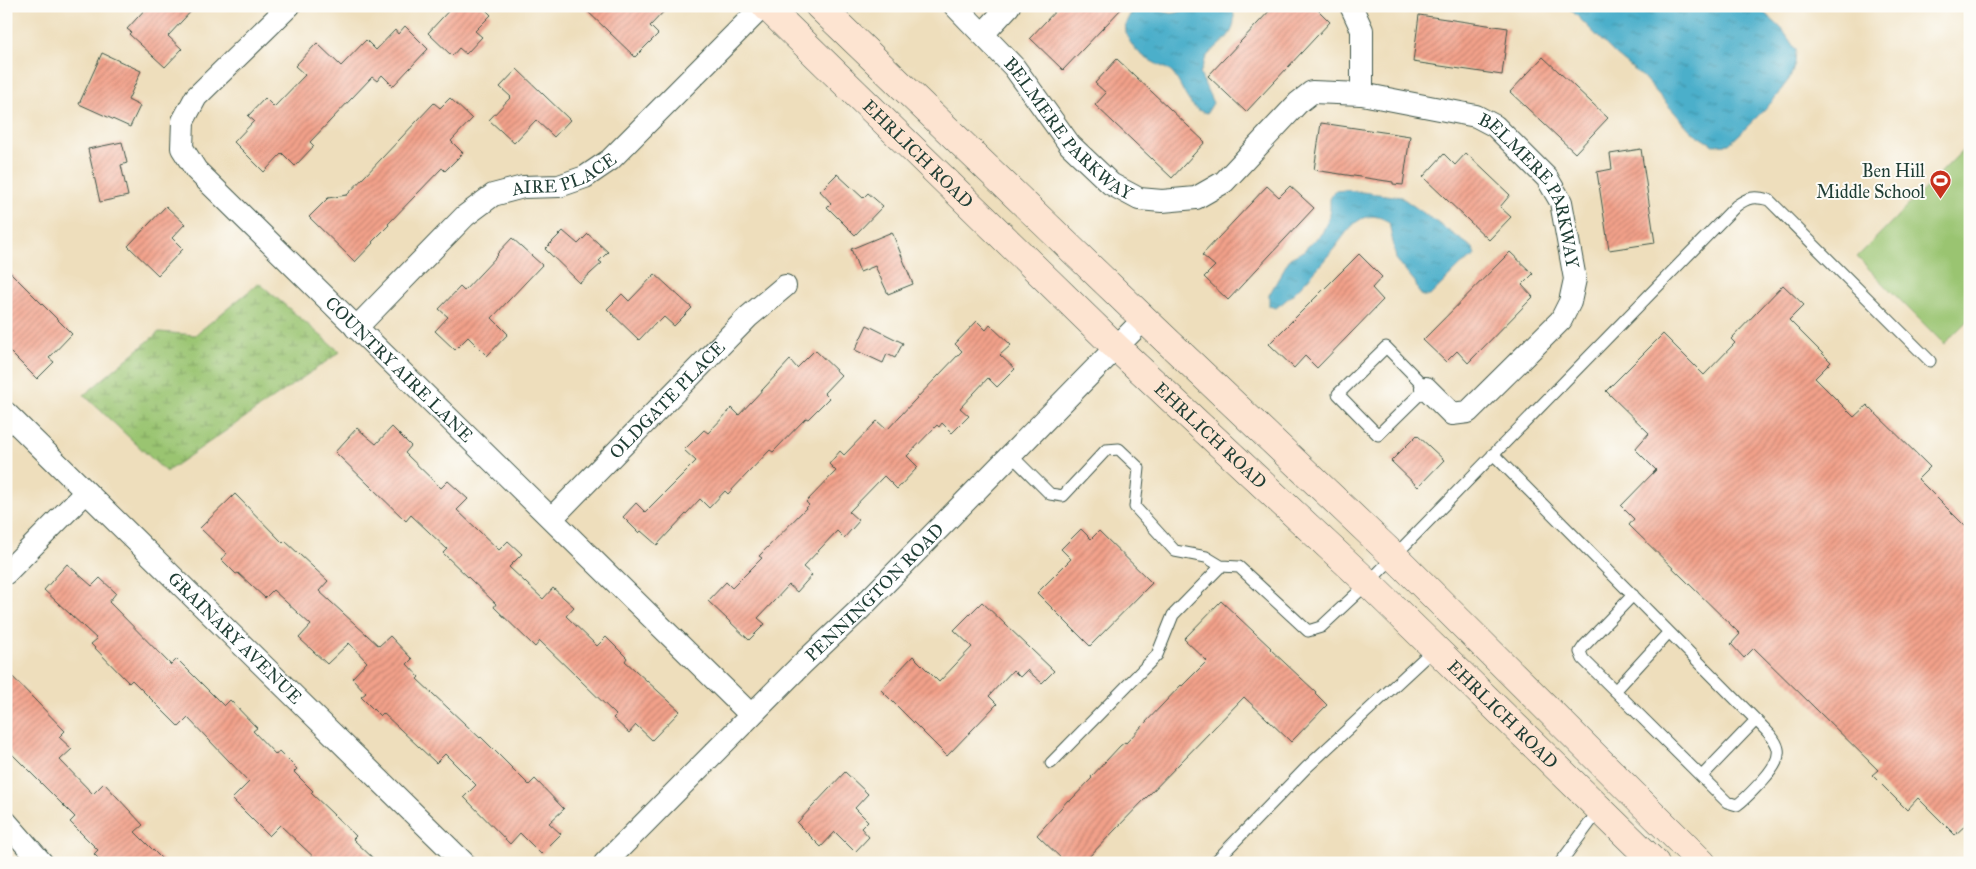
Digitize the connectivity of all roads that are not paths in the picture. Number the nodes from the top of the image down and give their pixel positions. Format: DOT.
graph roads {
  1 [pos="289,6"];
  2 [pos="764,6"];
  3 [pos="819,6"];
  4 [pos="955,6"];
  5 [pos="1009,6"];
  6 [pos="1351,6"];
  7 [pos="983,34"];
  8 [pos="1362,94"];
  9 [pos="785,286"];
  10 [pos="1144,319"];
  11 [pos="356,328"];
  12 [pos="1116,347"];
  13 [pos="1930,361"];
  14 [pos="1426,388"];
  15 [pos="6,414"];
  16 [pos="1493,454"];
  17 [pos="1012,456"];
  18 [pos="86,492"];
  19 [pos="552,518"];
  20 [pos="1394,556"];
  21 [pos="1221,566"];
  22 [pos="6,573"];
  23 [pos="1368,583"];
  24 [pos="1633,595"];
  25 [pos="1669,632"];
  26 [pos="1434,648"];
  27 [pos="1614,691"];
  28 [pos="751,715"];
  29 [pos="1756,720"];
  30 [pos="1051,763"];
  31 [pos="1702,776"];
  32 [pos="1600,809"];
  33 [pos="6,822"];
  34 [pos="42,863"];
  35 [pos="464,863"];
  36 [pos="606,863"];
  37 [pos="1214,863"];
  38 [pos="1560,863"];
  39 [pos="1655,863"];
  40 [pos="1702,863"];
  1 -- 11 [label="street, COUNTRY AIRE LANE"];
  2 -- 11 [label="street, AIRE PLACE"];
  2 -- 12 [label="main road, EHRLICH ROAD"];
  3 -- 10 [label="main road, EHRLICH ROAD"];
  4 -- 7 [label="street, BELMERE PARKWAY"];
  5 -- 7 [label="street"];
  6 -- 8 [label="street"];
  7 -- 8 [label="street, BELMERE PARKWAY"];
  8 -- 14 [label="street, BELMERE PARKWAY"];
  9 -- 19 [label="street, OLDGATE PLACE"];
  10 -- 12 [label="street, PENNINGTON ROAD"];
  10 -- 20 [label="main road, EHRLICH ROAD"];
  11 -- 19 [label="street, COUNTRY AIRE LANE"];
  12 -- 17 [label="street, PENNINGTON ROAD"];
  12 -- 23 [label="main road, EHRLICH ROAD"];
  13 -- 16 [label="lane"];
  14 -- 14 [label="lane, BELMERE PARKWAY"];
  15 -- 18 [label="street, GRAINARY AVENUE"];
  16 -- 20 [label="lane"];
  16 -- 24 [label="lane"];
  17 -- 21 [label="lane"];
  17 -- 28 [label="street, PENNINGTON ROAD"];
  18 -- 22 [label="street"];
  18 -- 35 [label="street, GRAINARY AVENUE"];
  19 -- 28 [label="street, COUNTRY AIRE LANE"];
  20 -- 23 [label="lane"];
  20 -- 40 [label="main road, EHRLICH ROAD"];
  21 -- 23 [label="lane"];
  21 -- 30 [label="lane"];
  23 -- 26 [label="main road, EHRLICH ROAD"];
  24 -- 25 [label="lane"];
  24 -- 27 [label="lane"];
  25 -- 27 [label="lane"];
  25 -- 29 [label="lane"];
  26 -- 32 [label="main road, EHRLICH ROAD"];
  26 -- 37 [label="lane"];
  27 -- 31 [label="lane"];
  28 -- 36 [label="street, PENNINGTON ROAD"];
  29 -- 31 [label="lane"];
  29 -- 31 [label="lane"];
  32 -- 38 [label="lane"];
  32 -- 39 [label="main road, EHRLICH ROAD"];
  33 -- 34 [label="street"];
}
